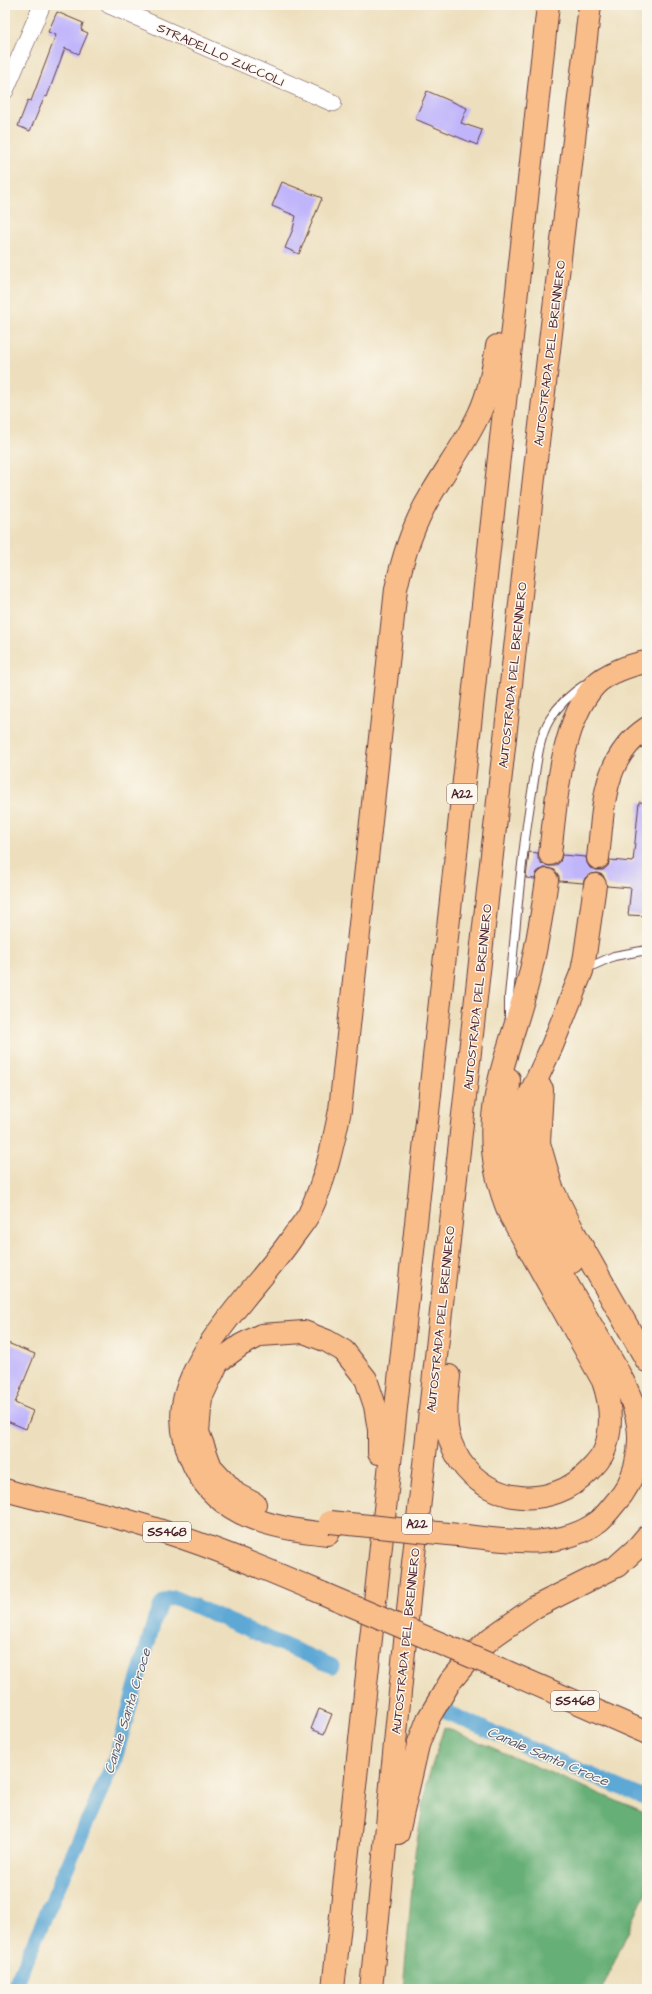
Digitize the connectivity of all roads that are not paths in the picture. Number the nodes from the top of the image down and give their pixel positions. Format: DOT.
graph roads {
  1 [pos="42,5"];
  2 [pos="109,5"];
  3 [pos="548,5"];
  4 [pos="590,5"];
  5 [pos="5,91"];
  6 [pos="333,103"];
  7 [pos="527,182"];
  8 [pos="647,662"];
  9 [pos="618,670"];
  10 [pos="647,728"];
  11 [pos="550,854"];
  12 [pos="598,858"];
  13 [pos="547,880"];
  14 [pos="595,885"];
  15 [pos="647,950"];
  16 [pos="582,971"];
  17 [pos="509,1044"];
  18 [pos="552,1046"];
  19 [pos="470,1059"];
  20 [pos="647,1361"];
  21 [pos="647,1406"];
  22 [pos="647,1478"];
  23 [pos="5,1490"];
  24 [pos="329,1528"];
  25 [pos="647,1536"];
  26 [pos="456,1542"];
  27 [pos="376,1584"];
  28 [pos="647,1733"];
  29 [pos="379,1912"];
  30 [pos="333,1989"];
  31 [pos="371,1989"];
  1 -- 5 [label="street"];
  2 -- 6 [label="street, STRADELLO ZUCCOLI"];
  3 -- 7 [label="main road, A22"];
  4 -- 19 [label="main road, AUTOSTRADA DEL BRENNERO / A22"];
  7 -- 24 [label="main road"];
  7 -- 27 [label="main road, A22"];
  8 -- 9 [label="main road"];
  9 -- 11 [label="main road"];
  9 -- 17 [label="lane"];
  10 -- 12 [label="main road"];
  13 -- 17 [label="main road"];
  14 -- 16 [label="main road"];
  15 -- 16 [label="lane"];
  16 -- 18 [label="main road"];
  17 -- 19 [label="main road"];
  17 -- 26 [label="main road"];
  18 -- 20 [label="main road"];
  18 -- 21 [label="main road"];
  19 -- 29 [label="main road, AUTOSTRADA DEL BRENNERO / A22"];
  22 -- 26 [label="main road"];
  23 -- 28 [label="main road, SS468, bridge"];
  24 -- 26 [label="main road, bridge"];
  24 -- 27 [label="main road"];
  25 -- 29 [label="main road"];
  27 -- 30 [label="main road, A22"];
  29 -- 31 [label="main road, AUTOSTRADA DEL BRENNERO / A22"];
}
